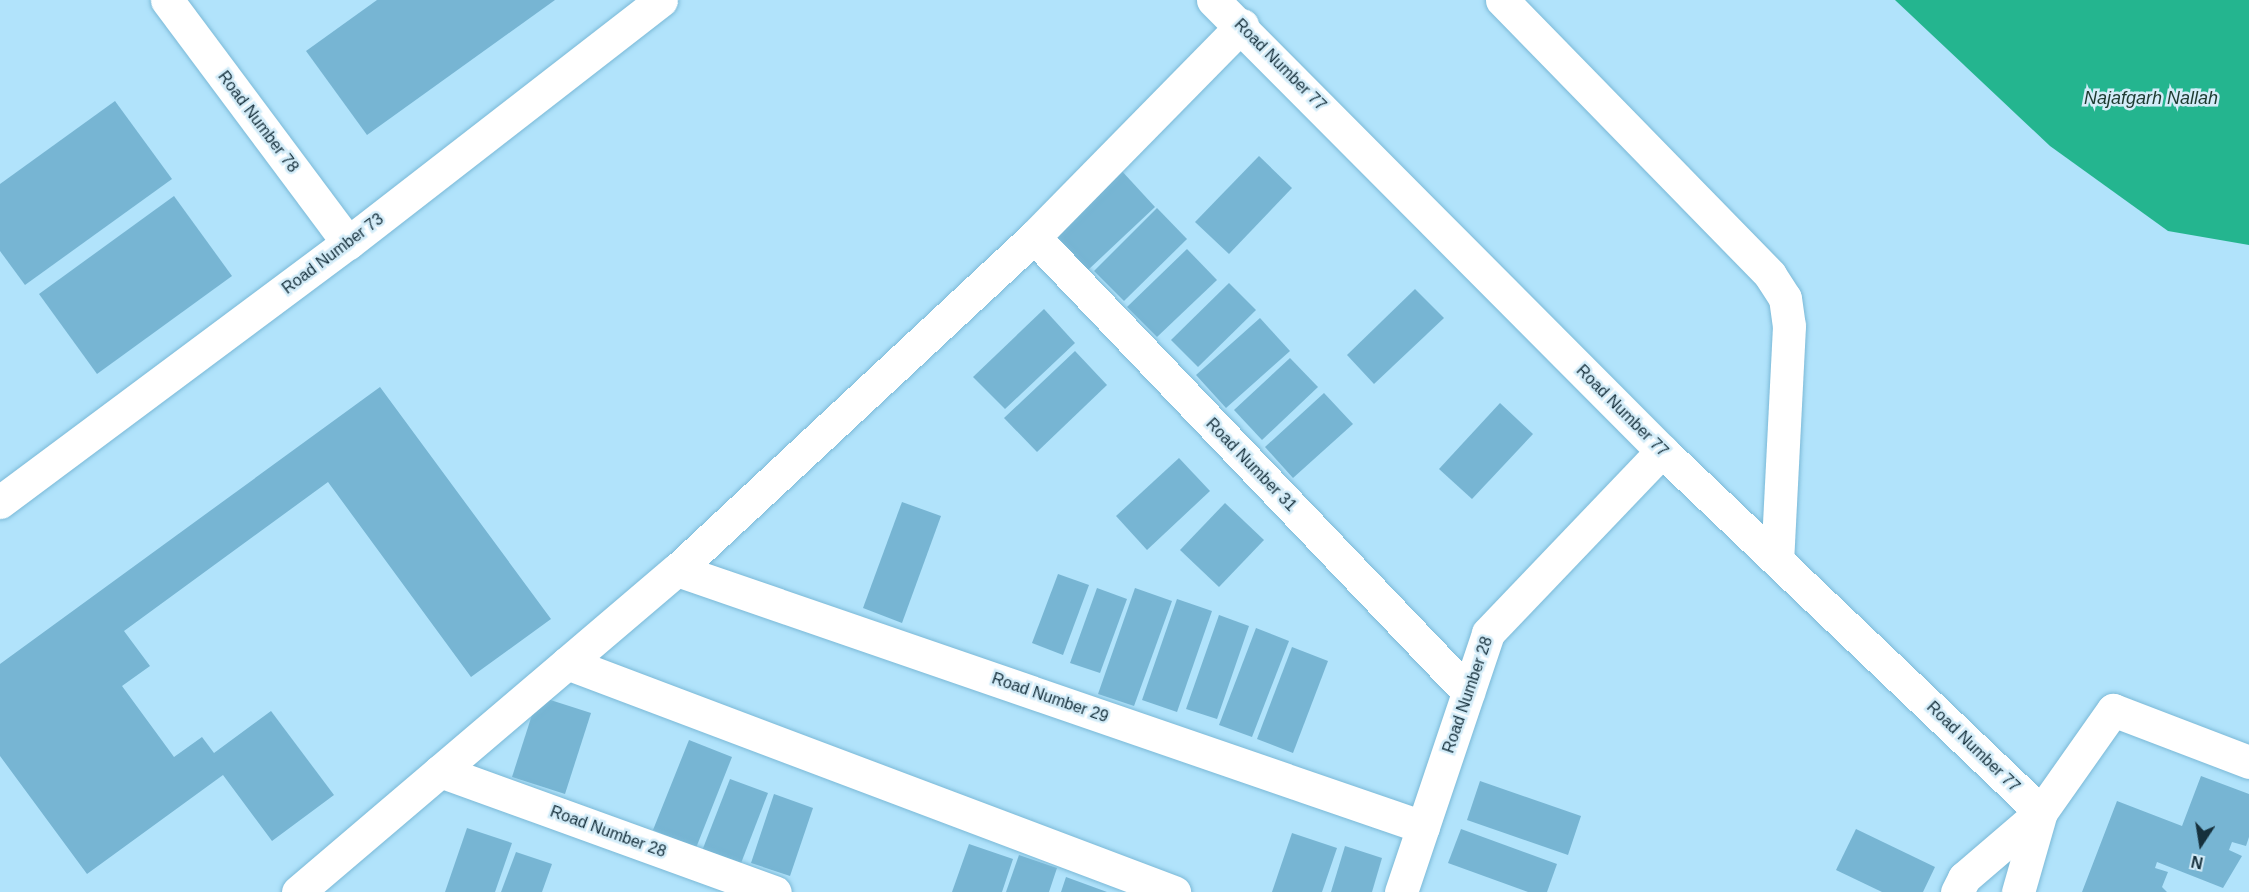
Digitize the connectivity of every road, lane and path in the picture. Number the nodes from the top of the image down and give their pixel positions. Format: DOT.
graph roads {
  1 [pos="167,0"];
  2 [pos="661,0"];
  3 [pos="1213,0"];
  4 [pos="1503,0"];
  5 [pos="1242,25"];
  6 [pos="1034,237"];
  7 [pos="348,243"];
  8 [pos="1662,451"];
  9 [pos="0,502"];
  10 [pos="1777,561"];
  11 [pos="677,570"];
  12 [pos="567,663"];
  13 [pos="1468,692"];
  14 [pos="2249,762"];
  15 [pos="440,771"];
  16 [pos="2041,812"];
  17 [pos="1423,827"];
  18 [pos="298,892"];
  19 [pos="775,892"];
  20 [pos="1174,892"];
  21 [pos="1401,892"];
  22 [pos="1957,892"];
  23 [pos="2018,892"];
  1 -- 7 [label="street, Road Number 78"];
  2 -- 7 [label="street, Road Number 73"];
  3 -- 5 [label="street, Road Number 77"];
  4 -- 10 [label="street"];
  5 -- 6 [label="street"];
  5 -- 8 [label="street, Road Number 77"];
  6 -- 11 [label="street"];
  6 -- 13 [label="street, Road Number 31"];
  7 -- 9 [label="street, Road Number 73"];
  8 -- 10 [label="street, Road Number 77"];
  8 -- 13 [label="street, Road Number 28"];
  10 -- 16 [label="street, Road Number 77"];
  11 -- 12 [label="street"];
  11 -- 17 [label="street, Road Number 29"];
  12 -- 15 [label="street"];
  12 -- 20 [label="street"];
  13 -- 17 [label="street, Road Number 28"];
  14 -- 16 [label="street"];
  15 -- 18 [label="street"];
  15 -- 19 [label="street, Road Number 28"];
  16 -- 22 [label="street"];
  16 -- 23 [label="street"];
  17 -- 21 [label="street, Road Number 28"];
}
